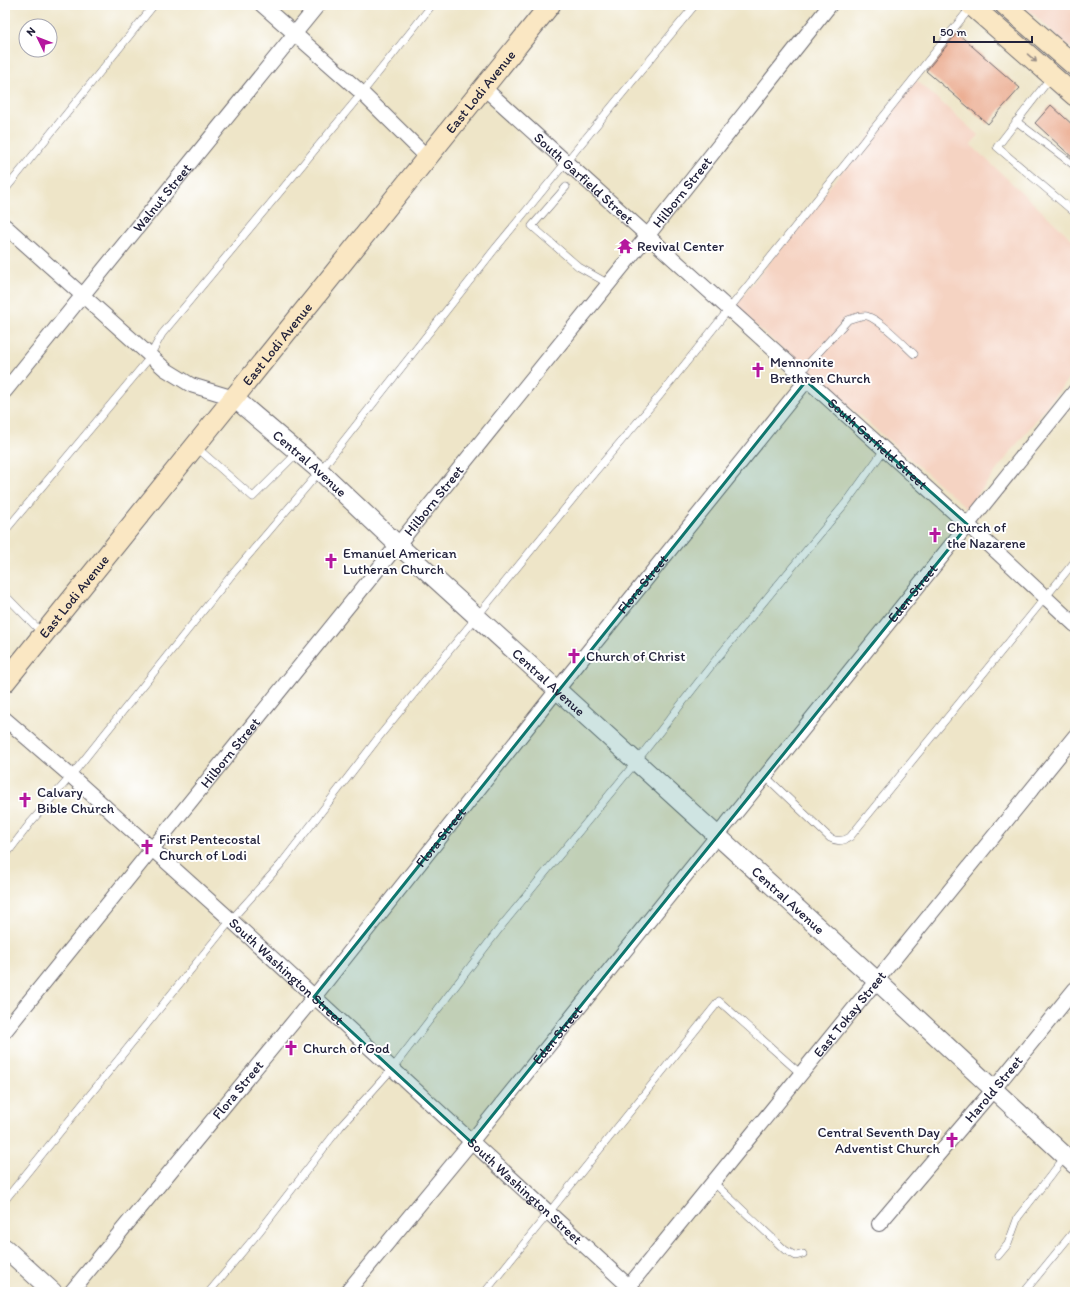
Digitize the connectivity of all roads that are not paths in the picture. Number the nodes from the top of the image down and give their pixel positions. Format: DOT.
graph roads {
  1 [pos="154,5"];
  2 [pos="262,5"];
  3 [pos="318,5"];
  4 [pos="432,5"];
  5 [pos="550,5"];
  6 [pos="695,5"];
  7 [pos="830,5"];
  8 [pos="972,5"];
  9 [pos="1005,5"];
  10 [pos="295,34"];
  11 [pos="1075,66"];
  12 [pos="1053,76"];
  13 [pos="483,87"];
  14 [pos="362,93"];
  15 [pos="1075,96"];
  16 [pos="1016,121"];
  17 [pos="427,157"];
  18 [pos="566,161"];
  19 [pos="1075,166"];
  20 [pos="566,187"];
  21 [pos="5,190"];
  22 [pos="1075,213"];
  23 [pos="5,226"];
  24 [pos="648,235"];
  25 [pos="609,284"];
  26 [pos="81,295"];
  27 [pos="729,309"];
  28 [pos="914,354"];
  29 [pos="150,355"];
  30 [pos="803,377"];
  31 [pos="5,391"];
  32 [pos="1075,391"];
  33 [pos="234,398"];
  34 [pos="195,446"];
  35 [pos="884,450"];
  36 [pos="298,453"];
  37 [pos="320,471"];
  38 [pos="968,525"];
  39 [pos="5,531"];
  40 [pos="397,544"];
  41 [pos="1075,561"];
  42 [pos="1046,598"];
  43 [pos="7,600"];
  44 [pos="478,617"];
  45 [pos="1075,625"];
  46 [pos="44,634"];
  47 [pos="5,682"];
  48 [pos="557,690"];
  49 [pos="5,719"];
  50 [pos="1075,736"];
  51 [pos="636,762"];
  52 [pos="71,776"];
  53 [pos="765,776"];
  54 [pos="716,835"];
  55 [pos="151,850"];
  56 [pos="5,856"];
  57 [pos="231,920"];
  58 [pos="877,981"];
  59 [pos="1075,989"];
  60 [pos="314,997"];
  61 [pos="5,1031"];
  62 [pos="392,1069"];
  63 [pos="801,1074"];
  64 [pos="993,1090"];
  65 [pos="471,1142"];
  66 [pos="1070,1161"];
  67 [pos="713,1182"];
  68 [pos="5,1200"];
  69 [pos="549,1213"];
  70 [pos="879,1224"];
  71 [pos="1075,1230"];
  72 [pos="5,1248"];
  73 [pos="803,1254"];
  74 [pos="998,1256"];
  75 [pos="629,1290"];
  76 [pos="53,1292"];
  77 [pos="71,1292"];
  78 [pos="209,1292"];
  79 [pos="347,1292"];
  80 [pos="485,1292"];
  81 [pos="1025,1292"];
  1 -- 21 [label="lane"];
  2 -- 10 [label="street"];
  3 -- 10 [label="street, Walnut Street"];
  4 -- 14 [label="lane"];
  5 -- 13 [label="main road, East Lodi Avenue"];
  6 -- 18 [label="lane"];
  7 -- 24 [label="street, Hilborn Street"];
  8 -- 12 [label="main road, one-way"];
  8 -- 27 [label="lane"];
  9 -- 11 [label="main road"];
  10 -- 14 [label="street"];
  10 -- 26 [label="street, Walnut Street"];
  12 -- 15 [label="main road"];
  12 -- 16 [label="lane"];
  13 -- 17 [label="main road, East Lodi Avenue"];
  13 -- 18 [label="street, South Garfield Street"];
  14 -- 17 [label="street"];
  14 -- 29 [label="lane"];
  16 -- 19 [label="lane"];
  16 -- 22 [label="lane"];
  17 -- 33 [label="main road, East Lodi Avenue"];
  18 -- 24 [label="street, South Garfield Street"];
  18 -- 37 [label="lane"];
  20 -- 25 [label="lane"];
  23 -- 26 [label="street, Central Avenue"];
  24 -- 25 [label="street, Hilborn Street"];
  24 -- 27 [label="street, South Garfield Street"];
  25 -- 40 [label="street, Hilborn Street"];
  26 -- 29 [label="street, Central Avenue"];
  26 -- 31 [label="street, Walnut Street"];
  27 -- 30 [label="street, South Garfield Street"];
  27 -- 44 [label="lane"];
  28 -- 30 [label="lane"];
  29 -- 33 [label="street, Central Avenue"];
  29 -- 39 [label="lane"];
  30 -- 35 [label="street, South Garfield Street"];
  30 -- 48 [label="street, Flora Street"];
  32 -- 38 [label="street, Eden Street"];
  33 -- 34 [label="main road, East Lodi Avenue"];
  33 -- 36 [label="street, Central Avenue"];
  34 -- 36 [label="lane"];
  34 -- 46 [label="main road, East Lodi Avenue"];
  35 -- 38 [label="street, South Garfield Street"];
  35 -- 51 [label="lane"];
  36 -- 37 [label="street, Central Avenue"];
  37 -- 40 [label="street, Central Avenue"];
  37 -- 52 [label="lane"];
  38 -- 42 [label="street, South Garfield Street"];
  38 -- 53 [label="street, Eden Street"];
  40 -- 44 [label="street, Central Avenue"];
  40 -- 55 [label="street, Hilborn Street"];
  41 -- 42 [label="lane"];
  42 -- 45 [label="street, South Garfield Street"];
  42 -- 53 [label="lane"];
  43 -- 46 [label="lane"];
  44 -- 48 [label="street, Central Avenue"];
  44 -- 57 [label="lane"];
  46 -- 47 [label="main road, East Lodi Avenue"];
  48 -- 51 [label="street, Central Avenue"];
  48 -- 60 [label="street, Flora Street"];
  49 -- 52 [label="street, South Washington Street"];
  50 -- 58 [label="street, East Tokay Street"];
  51 -- 54 [label="street, Central Avenue"];
  51 -- 62 [label="lane"];
  52 -- 55 [label="street, South Washington Street"];
  52 -- 56 [label="lane"];
  53 -- 54 [label="street, Eden Street"];
  54 -- 58 [label="street, Central Avenue"];
  54 -- 65 [label="street, Eden Street"];
  55 -- 57 [label="street, South Washington Street"];
  55 -- 61 [label="street, Hilborn Street"];
  57 -- 60 [label="street, South Washington Street"];
  57 -- 68 [label="lane"];
  58 -- 63 [label="street, East Tokay Street"];
  58 -- 64 [label="street, Central Avenue"];
  59 -- 64 [label="street, Harold Street"];
  60 -- 62 [label="street, South Washington Street"];
  60 -- 77 [label="street, Flora Street"];
  62 -- 65 [label="street, South Washington Street"];
  62 -- 78 [label="lane"];
  63 -- 67 [label="street, East Tokay Street"];
  63 -- 69 [label="lane"];
  64 -- 66 [label="street, Central Avenue"];
  64 -- 70 [label="street, Harold Street"];
  65 -- 69 [label="street, South Washington Street"];
  65 -- 79 [label="street, Eden Street"];
  66 -- 74 [label="lane"];
  67 -- 73 [label="lane"];
  67 -- 75 [label="street, East Tokay Street"];
  69 -- 75 [label="street, South Washington Street"];
  69 -- 80 [label="lane"];
  71 -- 81 [label="lane"];
  72 -- 76 [label="street"];
}
